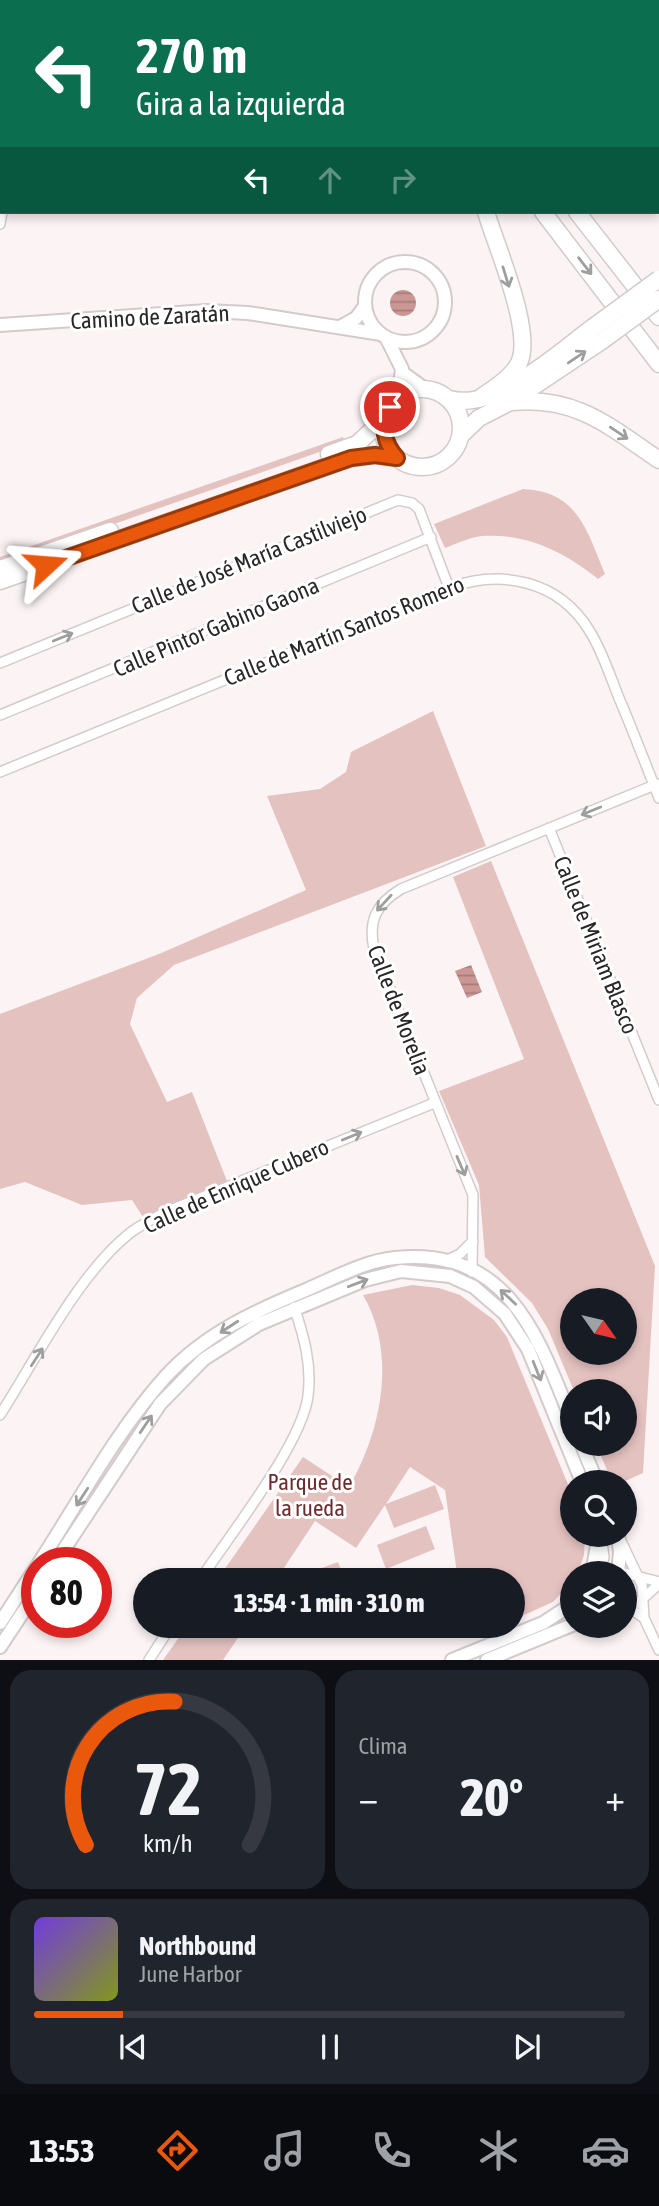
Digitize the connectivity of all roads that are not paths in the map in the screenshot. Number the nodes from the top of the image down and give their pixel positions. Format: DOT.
graph roads {
  1 [pos="487,214"];
  2 [pos="545,214"];
  3 [pos="580,214"];
  4 [pos="659,279"];
  5 [pos="659,299"];
  6 [pos="365,306"];
  7 [pos="659,317"];
  8 [pos="0,325"];
  9 [pos="340,327"];
  10 [pos="597,334"];
  11 [pos="384,336"];
  12 [pos="412,341"];
  13 [pos="659,364"];
  14 [pos="402,369"];
  15 [pos="425,389"];
  16 [pos="398,398"];
  17 [pos="449,399"];
  18 [pos="478,399"];
  19 [pos="510,402"];
  20 [pos="385,418"];
  21 [pos="460,436"];
  22 [pos="397,458"];
  23 [pos="659,460"];
  24 [pos="430,537"];
  25 [pos="0,569"];
  26 [pos="0,581"];
  27 [pos="449,588"];
  28 [pos="0,663"];
  29 [pos="0,715"];
  30 [pos="1,769"];
  31 [pos="657,784"];
  32 [pos="659,798"];
  33 [pos="549,828"];
  34 [pos="659,1100"];
  35 [pos="434,1103"];
  36 [pos="473,1241"];
  37 [pos="445,1261"];
  38 [pos="472,1271"];
  39 [pos="474,1287"];
  40 [pos="292,1303"];
  41 [pos="560,1391"];
  42 [pos="0,1415"];
  43 [pos="577,1470"];
  44 [pos="50,1547"];
  45 [pos="65,1547"];
  46 [pos="208,1568"];
  47 [pos="637,1577"];
  48 [pos="637,1578"];
  49 [pos="659,1583"];
  50 [pos="21,1591"];
  51 [pos="644,1598"];
  52 [pos="637,1601"];
  53 [pos="637,1613"];
  54 [pos="560,1614"];
  55 [pos="21,1615"];
  56 [pos="644,1618"];
  57 [pos="0,1623"];
  58 [pos="560,1630"];
  59 [pos="163,1638"];
  60 [pos="0,1647"];
  61 [pos="659,1650"];
  62 [pos="456,1659"];
  63 [pos="149,1660"];
  64 [pos="487,1660"];
  1 -- 18 [label="highway, one-way"];
  2 -- 13 [label="highway, one-way"];
  3 -- 7 [label="highway"];
  4 -- 10 [label="highway, bridge"];
  5 -- 10 [label="highway, bridge"];
  6 -- 9 [label="street"];
  6 -- 11 [label="street"];
  6 -- 12 [label="street"];
  8 -- 9 [label="street, Camino de Zaratán"];
  9 -- 11 [label="street, Camino de Zaratán"];
  10 -- 18 [label="highway"];
  19 -- 10 [label="highway, one-way"];
  11 -- 12 [label="street"];
  11 -- 14 [label="street"];
  12 -- 14 [label="street"];
  14 -- 15 [label="street"];
  14 -- 16 [label="street"];
  15 -- 16 [label="highway"];
  15 -- 17 [label="highway"];
  16 -- 20 [label="highway"];
  17 -- 18 [label="highway"];
  17 -- 21 [label="highway"];
  19 -- 21 [label="highway"];
  19 -- 23 [label="highway, one-way"];
  20 -- 22 [label="highway"];
  20 -- 25 [label="highway"];
  21 -- 22 [label="highway"];
  22 -- 26 [label="highway"];
  24 -- 27 [label="street, Calle de José María Castilviejo"];
  28 -- 24 [label="street, Calle de José María Castilviejo, one-way"];
  24 -- 29 [label="street, Calle Pintor Gabino Gaona"];
  27 -- 30 [label="street, Calle de Martín Santos Romero"];
  27 -- 31 [label="street, Calle de Martín Santos Romero"];
  31 -- 32 [label="street, Calle de Martín Santos Romero"];
  31 -- 33 [label="street, Calle de Morelia, one-way"];
  33 -- 34 [label="street, Calle de Miriam Blasco"];
  33 -- 35 [label="street, Calle de Morelia, one-way"];
  35 -- 36 [label="street, Calle de Morelia, one-way"];
  42 -- 35 [label="street, Calle de Enrique Cubero, one-way"];
  36 -- 37 [label="street"];
  36 -- 38 [label="street, Calle de Morelia"];
  37 -- 38 [label="street"];
  37 -- 40 [label="street"];
  38 -- 39 [label="street, Calle de Morelia"];
  41 -- 38 [label="street, one-way"];
  40 -- 39 [label="street, one-way"];
  39 -- 43 [label="street, one-way"];
  40 -- 44 [label="street, one-way"];
  45 -- 40 [label="street, one-way"];
  40 -- 46 [label="street"];
  47 -- 49 [label="street"];
  48 -- 51 [label="street"];
  49 -- 51 [label="street"];
  50 -- 57 [label="street"];
  51 -- 52 [label="street"];
  51 -- 56 [label="street"];
  53 -- 56 [label="street"];
  54 -- 62 [label="street"];
  55 -- 60 [label="street"];
  56 -- 61 [label="street"];
  58 -- 64 [label="street"];
  59 -- 63 [label="street"];
}
